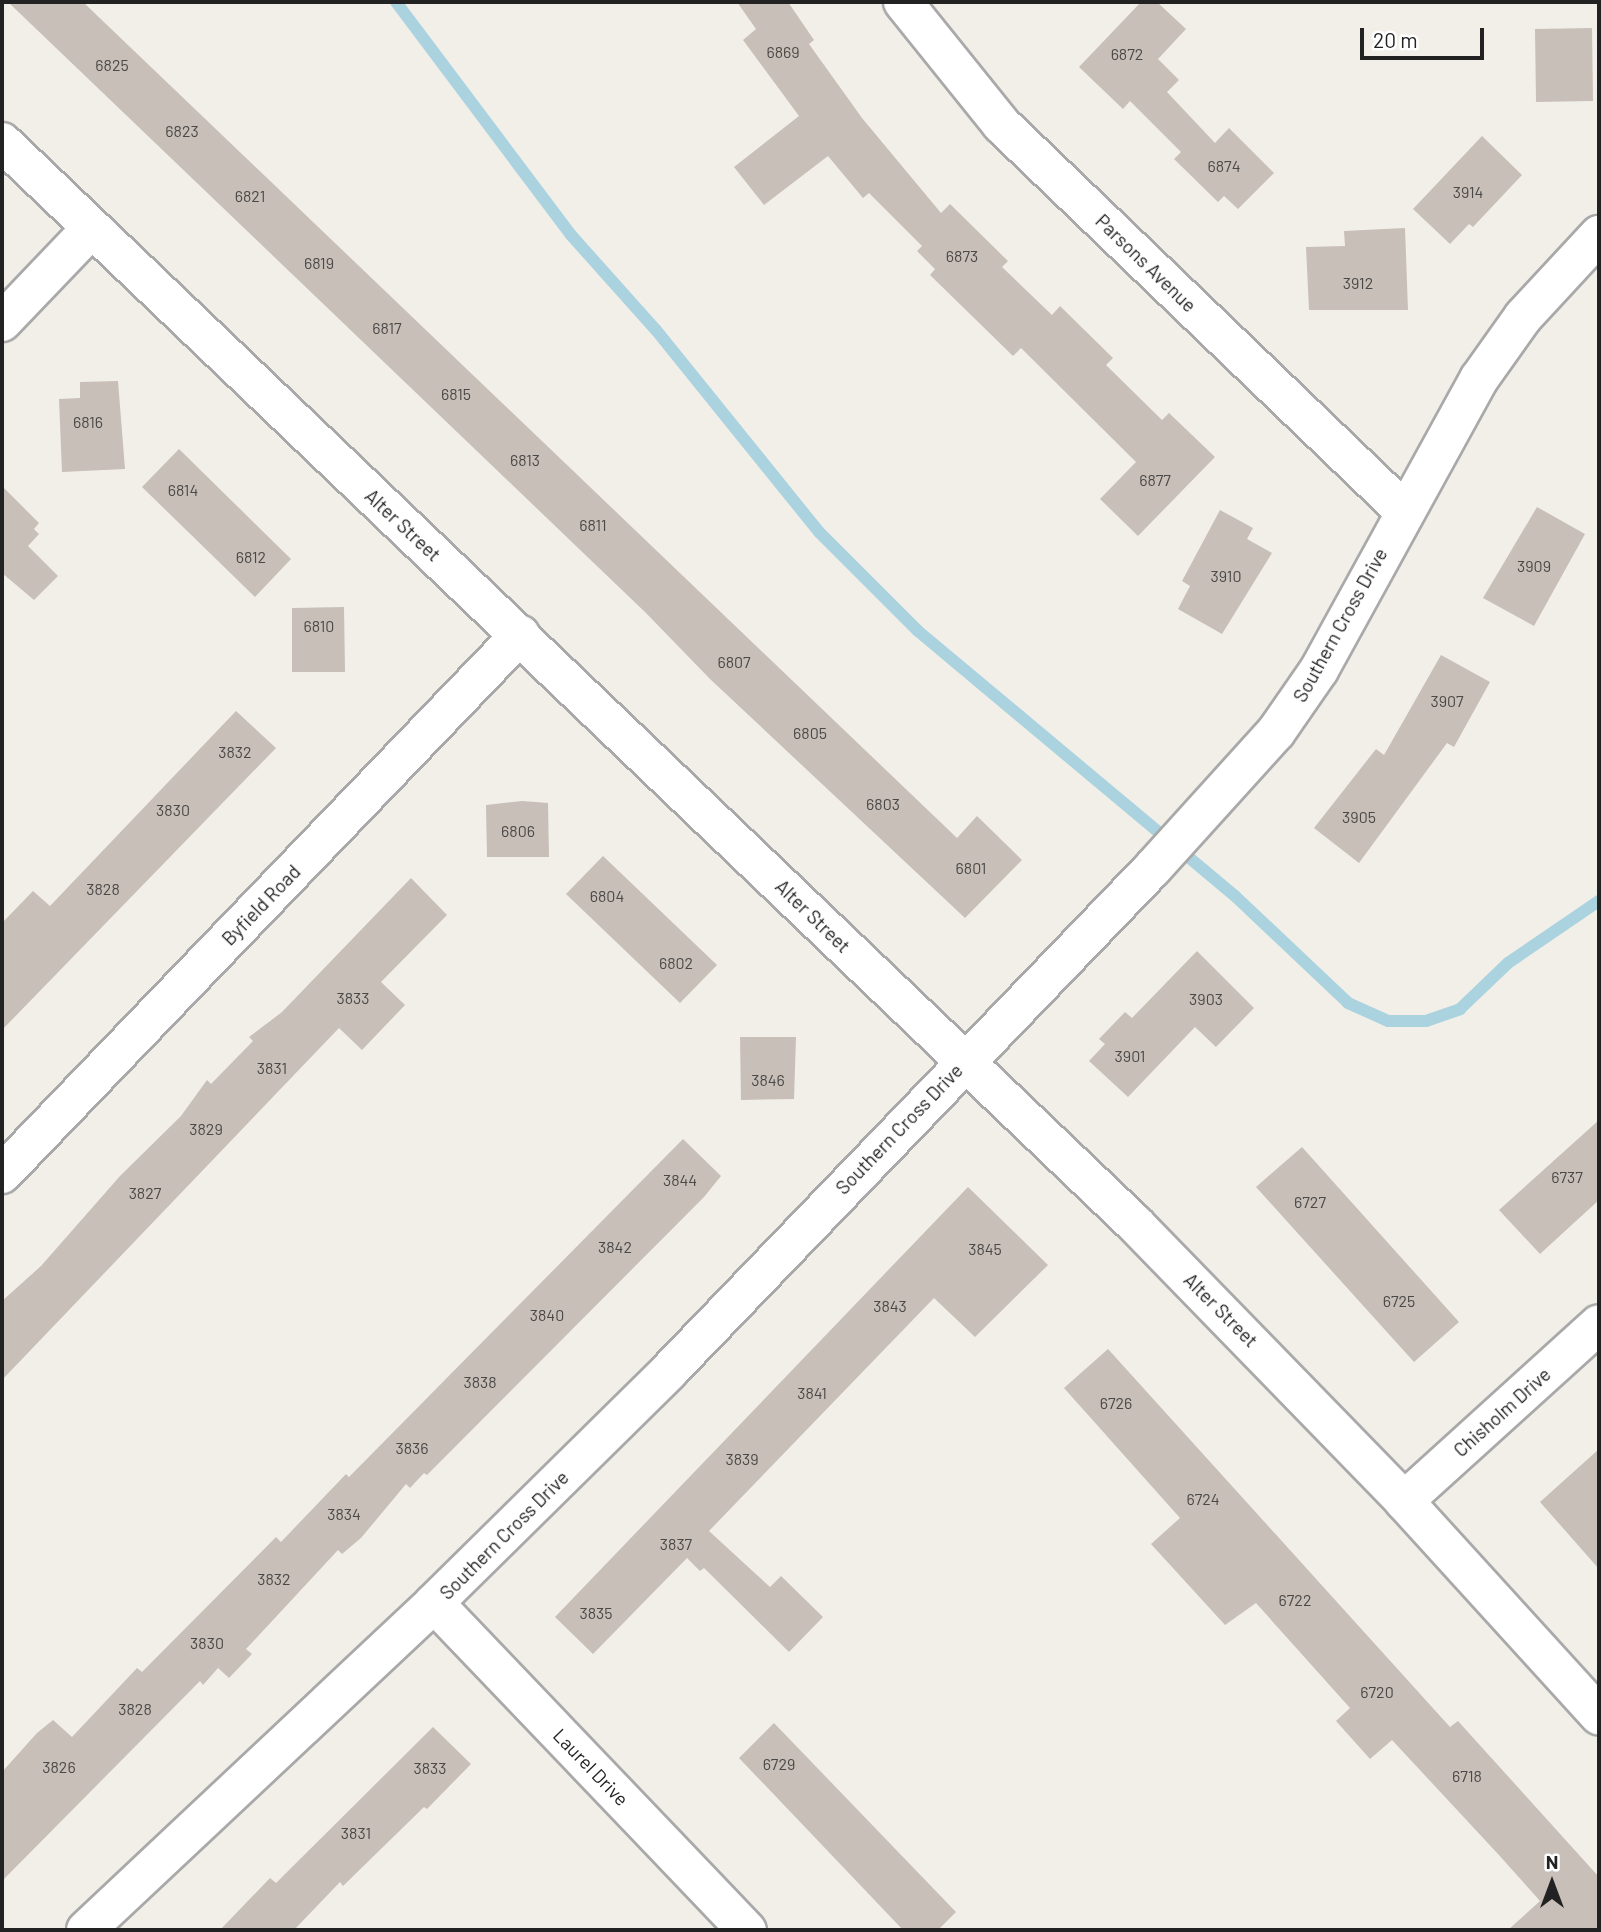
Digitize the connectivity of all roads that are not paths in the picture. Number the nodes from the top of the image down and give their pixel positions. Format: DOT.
graph roads {
  1 [pos="903,2"];
  2 [pos="2,142"];
  3 [pos="91,229"];
  4 [pos="1599,235"];
  5 [pos="2,322"];
  6 [pos="1403,510"];
  7 [pos="520,635"];
  8 [pos="964,1060"];
  9 [pos="2,1174"];
  10 [pos="1599,1324"];
  11 [pos="1404,1501"];
  12 [pos="434,1603"];
  13 [pos="1599,1715"];
  14 [pos="86,1930"];
  15 [pos="747,1930"];
  1 -- 6 [label="street, Parsons Avenue"];
  2 -- 3 [label="street, Alter Street"];
  3 -- 5 [label="street"];
  3 -- 7 [label="street, Alter Street"];
  4 -- 6 [label="street, Southern Cross Drive"];
  6 -- 8 [label="street, Southern Cross Drive"];
  7 -- 8 [label="street, Alter Street"];
  7 -- 9 [label="street, Byfield Road"];
  8 -- 11 [label="street, Alter Street"];
  8 -- 12 [label="street, Southern Cross Drive"];
  10 -- 11 [label="street, Chisholm Drive"];
  11 -- 13 [label="street, Alter Street"];
  12 -- 14 [label="street, Southern Cross Drive"];
  12 -- 15 [label="street, Laurel Drive"];
}
